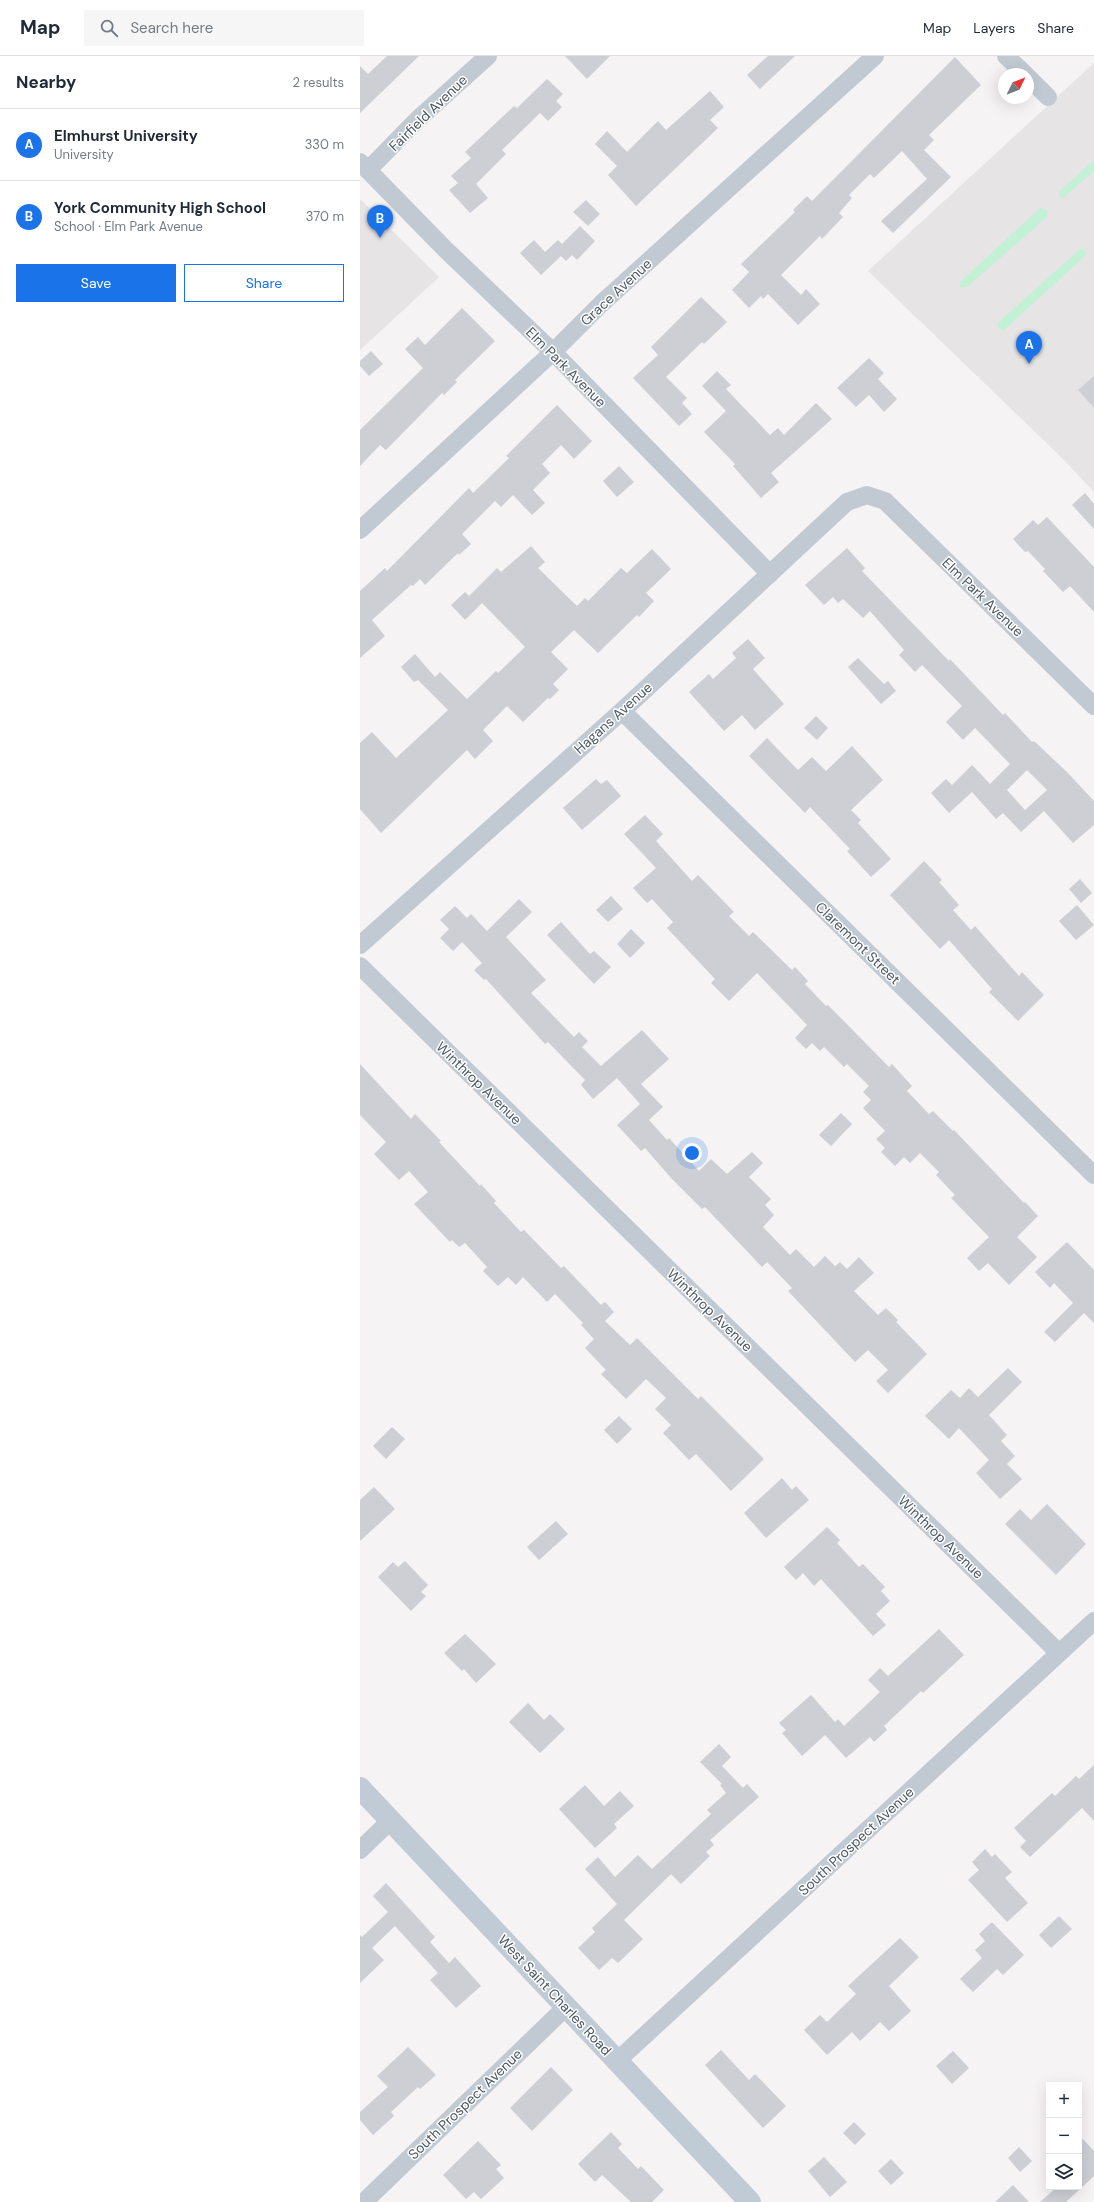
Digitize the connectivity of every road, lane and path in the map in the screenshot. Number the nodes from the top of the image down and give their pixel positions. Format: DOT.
graph roads {
  1 [pos="488,56"];
  2 [pos="875,56"];
  3 [pos="1006,56"];
  4 [pos="1019,68"];
  5 [pos="1034,83"];
  6 [pos="1048,96"];
  7 [pos="364,166"];
  8 [pos="553,352"];
  9 [pos="867,495"];
  10 [pos="360,530"];
  11 [pos="770,574"];
  12 [pos="1094,706"];
  13 [pos="622,711"];
  14 [pos="360,945"];
  15 [pos="360,966"];
  16 [pos="1094,1175"];
  17 [pos="1094,1621"];
  18 [pos="1059,1653"];
  19 [pos="360,1788"];
  20 [pos="390,1820"];
  21 [pos="360,1850"];
  22 [pos="566,2006"];
  23 [pos="617,2061"];
  24 [pos="374,2198"];
  25 [pos="750,2202"];
  1 -- 7 [label="street, Fairfield Avenue"];
  2 -- 8 [label="street, Grace Avenue"];
  3 -- 4 [label="street"];
  5 -- 6 [label="street"];
  7 -- 8 [label="street, Elm Park Avenue"];
  8 -- 10 [label="street, Grace Avenue"];
  8 -- 11 [label="street, Elm Park Avenue"];
  9 -- 11 [label="street, Hagans Avenue"];
  9 -- 12 [label="street, Elm Park Avenue"];
  11 -- 13 [label="street, Hagans Avenue"];
  13 -- 14 [label="street, Hagans Avenue"];
  13 -- 16 [label="street, Claremont Street"];
  15 -- 18 [label="street, Winthrop Avenue"];
  17 -- 18 [label="street, South Prospect Avenue"];
  18 -- 23 [label="street, South Prospect Avenue"];
  19 -- 20 [label="main road, West Saint Charles Road"];
  20 -- 21 [label="street"];
  20 -- 22 [label="main road, West Saint Charles Road"];
  22 -- 23 [label="main road, West Saint Charles Road"];
  22 -- 24 [label="street, South Prospect Avenue"];
  23 -- 25 [label="main road, West Saint Charles Road"];
}
